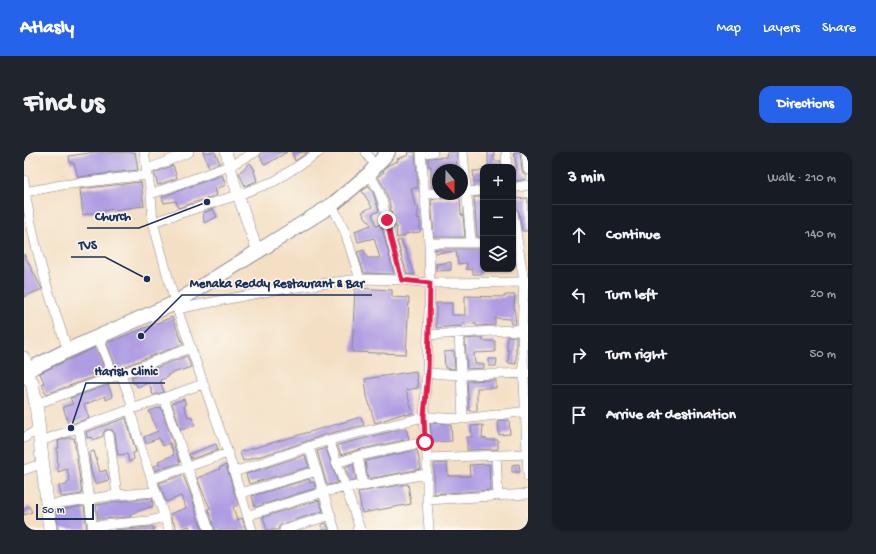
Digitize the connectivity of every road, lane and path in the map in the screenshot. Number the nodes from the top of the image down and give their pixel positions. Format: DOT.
graph roads {
  1 [pos="144,152"];
  2 [pos="189,152"];
  3 [pos="226,152"];
  4 [pos="256,152"];
  5 [pos="319,152"];
  6 [pos="388,152"];
  7 [pos="433,152"];
  8 [pos="463,152"];
  9 [pos="506,152"];
  10 [pos="526,152"];
  11 [pos="421,153"];
  12 [pos="371,154"];
  13 [pos="463,164"];
  14 [pos="507,164"];
  15 [pos="229,166"];
  16 [pos="528,170"];
  17 [pos="146,172"];
  18 [pos="369,174"];
  19 [pos="24,180"];
  20 [pos="528,185"];
  21 [pos="516,187"];
  22 [pos="480,191"];
  23 [pos="25,192"];
  24 [pos="468,192"];
  25 [pos="432,193"];
  26 [pos="151,194"];
  27 [pos="238,194"];
  28 [pos="424,194"];
  29 [pos="465,200"];
  30 [pos="332,204"];
  31 [pos="154,222"];
  32 [pos="471,242"];
  33 [pos="429,243"];
  34 [pos="480,243"];
  35 [pos="528,243"];
  36 [pos="255,244"];
  37 [pos="516,244"];
  38 [pos="359,279"];
  39 [pos="402,280"];
  40 [pos="526,282"];
  41 [pos="430,283"];
  42 [pos="174,299"];
  43 [pos="525,329"];
  44 [pos="459,332"];
  45 [pos="428,335"];
  46 [pos="98,337"];
  47 [pos="65,342"];
  48 [pos="190,348"];
  49 [pos="25,371"];
  50 [pos="428,373"];
  51 [pos="526,373"];
  52 [pos="461,375"];
  53 [pos="117,376"];
  54 [pos="203,384"];
  55 [pos="164,398"];
  56 [pos="36,404"];
  57 [pos="130,410"];
  58 [pos="527,411"];
  59 [pos="424,416"];
  60 [pos="463,419"];
  61 [pos="79,427"];
  62 [pos="109,435"];
  63 [pos="32,437"];
  64 [pos="329,440"];
  65 [pos="425,442"];
  66 [pos="309,447"];
  67 [pos="228,453"];
  68 [pos="528,454"];
  69 [pos="496,455"];
  70 [pos="358,456"];
  71 [pos="427,458"];
  72 [pos="336,463"];
  73 [pos="187,467"];
  74 [pos="30,468"];
  75 [pos="317,471"];
  76 [pos="234,472"];
  77 [pos="426,474"];
  78 [pos="528,477"];
  79 [pos="152,479"];
  80 [pos="363,486"];
  81 [pos="346,487"];
  82 [pos="156,492"];
  83 [pos="324,492"];
  84 [pos="241,493"];
  85 [pos="528,494"];
  86 [pos="117,495"];
  87 [pos="498,495"];
  88 [pos="89,498"];
  89 [pos="427,500"];
  90 [pos="47,505"];
  91 [pos="248,515"];
  92 [pos="330,515"];
  93 [pos="164,517"];
  94 [pos="92,528"];
  95 [pos="40,530"];
  96 [pos="50,530"];
  97 [pos="169,530"];
  98 [pos="209,530"];
  99 [pos="252,530"];
  100 [pos="284,530"];
  101 [pos="335,530"];
  102 [pos="358,530"];
  103 [pos="429,530"];
  1 -- 17 [label="street"];
  2 -- 17 [label="street"];
  3 -- 15 [label="street"];
  4 -- 15 [label="street"];
  5 -- 27 [label="street"];
  6 -- 18 [label="main road"];
  7 -- 11 [label="street"];
  8 -- 13 [label="street"];
  9 -- 14 [label="street"];
  10 -- 16 [label="street"];
  11 -- 28 [label="street"];
  12 -- 36 [label="main road"];
  15 -- 26 [label="street"];
  15 -- 27 [label="street"];
  17 -- 23 [label="street"];
  17 -- 26 [label="street"];
  18 -- 30 [label="main road"];
  18 -- 39 [label="street"];
  19 -- 23 [label="street"];
  20 -- 21 [label="street"];
  22 -- 24 [label="street"];
  23 -- 47 [label="street"];
  25 -- 28 [label="street"];
  26 -- 31 [label="street"];
  27 -- 31 [label="street"];
  27 -- 36 [label="street"];
  28 -- 33 [label="street"];
  29 -- 32 [label="street"];
  30 -- 38 [label="street"];
  30 -- 42 [label="main road"];
  31 -- 42 [label="street"];
  32 -- 33 [label="street"];
  32 -- 34 [label="street"];
  33 -- 41 [label="street"];
  35 -- 37 [label="street"];
  36 -- 42 [label="main road"];
  37 -- 40 [label="street"];
  38 -- 39 [label="street"];
  38 -- 42 [label="street"];
  39 -- 41 [label="street"];
  40 -- 41 [label="street"];
  40 -- 43 [label="street"];
  41 -- 45 [label="street"];
  42 -- 46 [label="main road"];
  42 -- 47 [label="main road"];
  42 -- 48 [label="street"];
  43 -- 44 [label="street"];
  43 -- 51 [label="street"];
  44 -- 45 [label="street"];
  44 -- 52 [label="street"];
  45 -- 50 [label="street"];
  46 -- 49 [label="main road"];
  46 -- 53 [label="street"];
  47 -- 49 [label="main road"];
  48 -- 53 [label="street"];
  48 -- 54 [label="street"];
  49 -- 56 [label="main road"];
  49 -- 63 [label="main road"];
  50 -- 52 [label="street"];
  50 -- 59 [label="street"];
  51 -- 52 [label="street"];
  51 -- 58 [label="street"];
  52 -- 60 [label="street"];
  53 -- 56 [label="street"];
  53 -- 57 [label="street"];
  54 -- 55 [label="street"];
  54 -- 67 [label="street"];
  55 -- 57 [label="street"];
  55 -- 73 [label="street"];
  56 -- 63 [label="main road"];
  57 -- 61 [label="street"];
  57 -- 79 [label="street"];
  58 -- 60 [label="street"];
  58 -- 68 [label="street"];
  59 -- 60 [label="street"];
  59 -- 64 [label="street"];
  59 -- 65 [label="street"];
  61 -- 63 [label="street"];
  61 -- 88 [label="street"];
  62 -- 86 [label="street"];
  63 -- 74 [label="main road"];
  63 -- 90 [label="main road"];
  64 -- 66 [label="street"];
  64 -- 72 [label="street"];
  65 -- 70 [label="street"];
  65 -- 71 [label="street"];
  66 -- 75 [label="street"];
  66 -- 76 [label="street"];
  67 -- 73 [label="street"];
  67 -- 76 [label="street"];
  68 -- 69 [label="street"];
  68 -- 78 [label="street"];
  69 -- 71 [label="street"];
  69 -- 87 [label="street"];
  70 -- 72 [label="street"];
  70 -- 80 [label="street"];
  71 -- 77 [label="street"];
  72 -- 81 [label="street"];
  73 -- 79 [label="street"];
  73 -- 98 [label="street"];
  74 -- 95 [label="main road"];
  75 -- 83 [label="street"];
  75 -- 84 [label="street"];
  76 -- 84 [label="street"];
  77 -- 80 [label="street"];
  77 -- 89 [label="street"];
  79 -- 82 [label="street"];
  80 -- 81 [label="street"];
  81 -- 83 [label="street"];
  81 -- 102 [label="street"];
  82 -- 86 [label="street"];
  82 -- 93 [label="street"];
  83 -- 91 [label="street"];
  83 -- 92 [label="street"];
  84 -- 91 [label="street"];
  85 -- 87 [label="street"];
  86 -- 88 [label="street"];
  87 -- 89 [label="street"];
  88 -- 90 [label="street"];
  88 -- 94 [label="street"];
  89 -- 103 [label="street"];
  90 -- 96 [label="main road"];
  91 -- 99 [label="street"];
  92 -- 100 [label="street"];
  92 -- 101 [label="street"];
  93 -- 94 [label="street"];
  93 -- 97 [label="street"];
}
